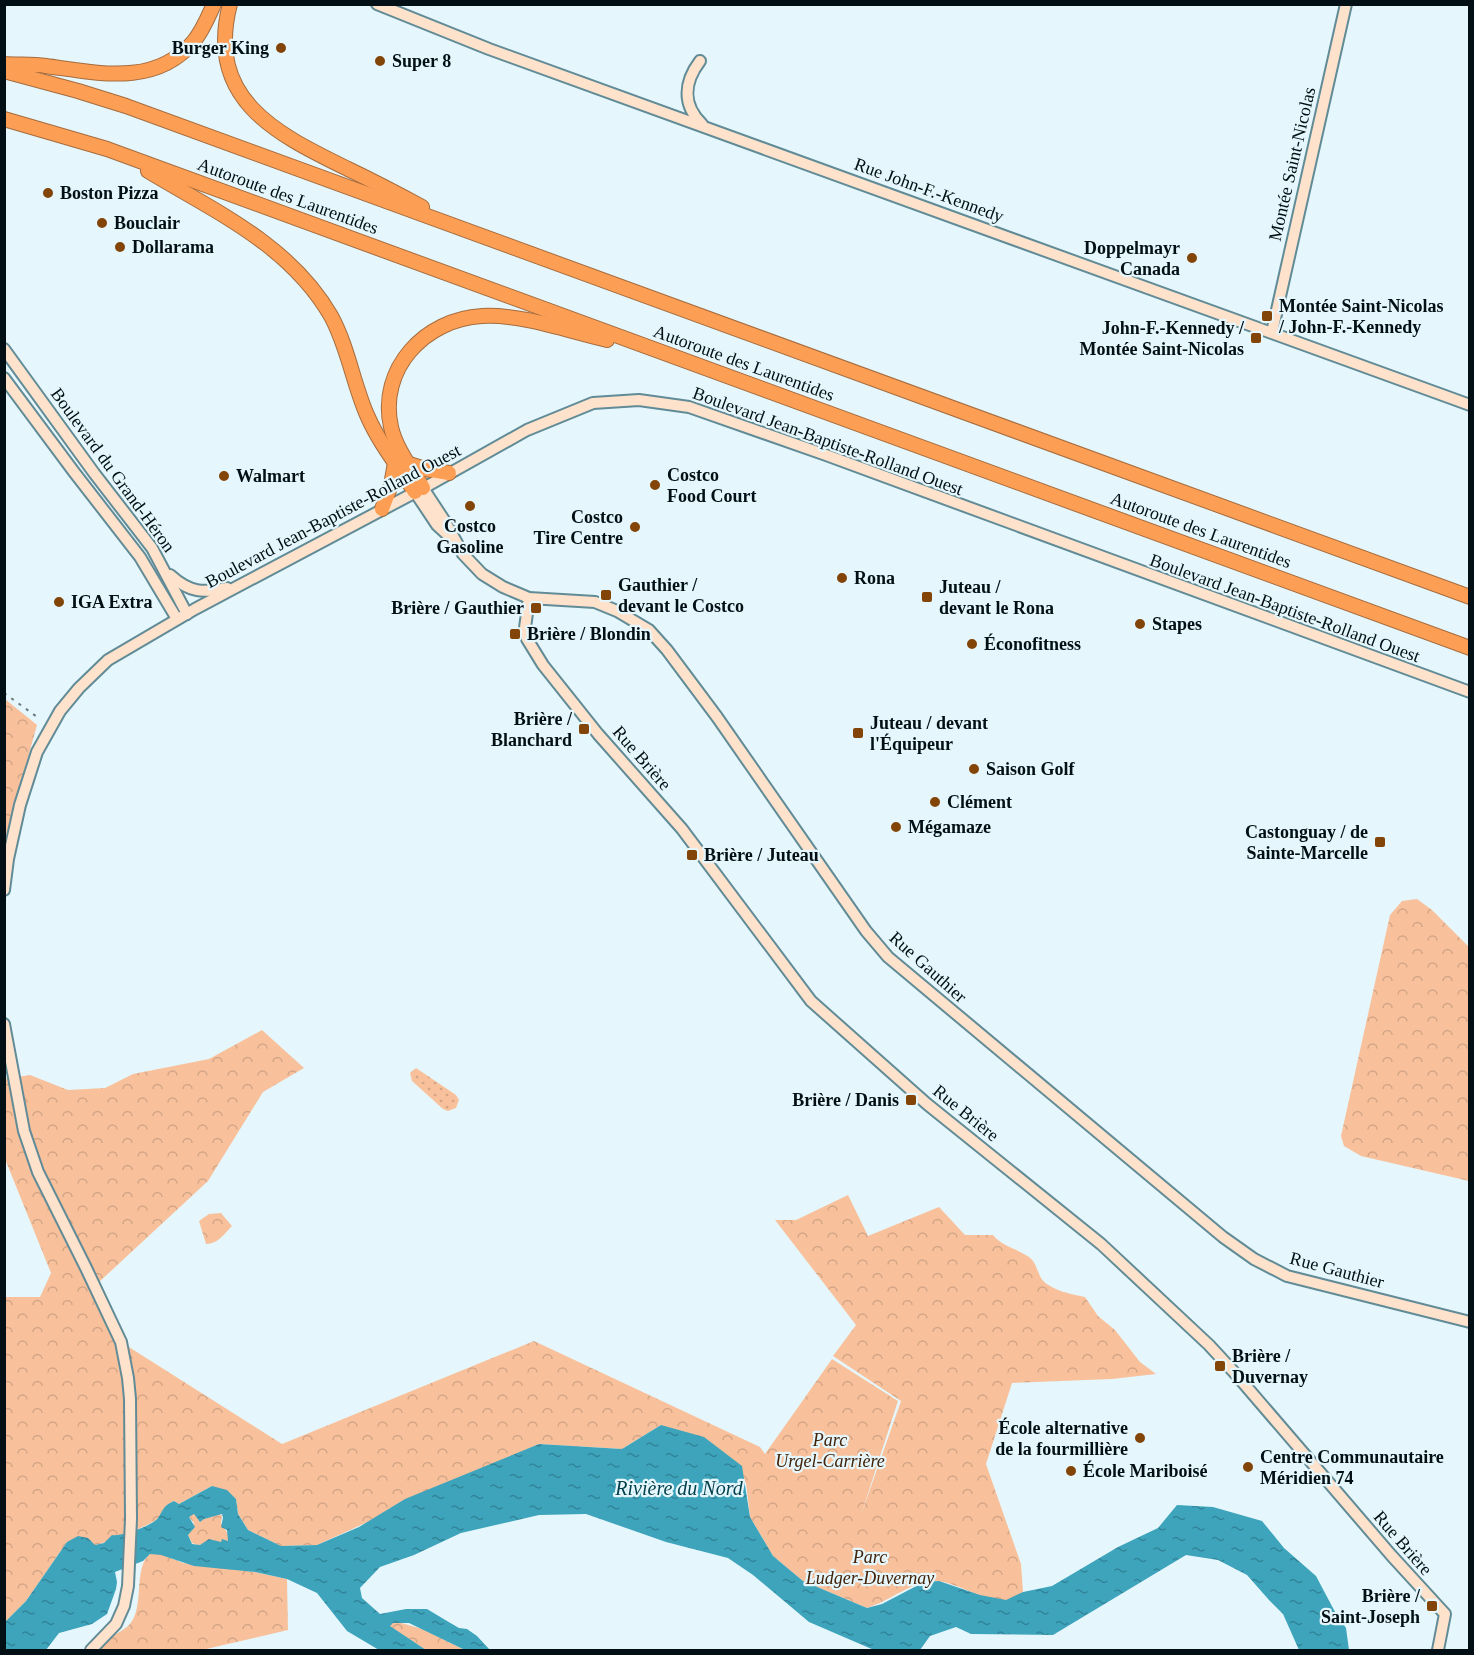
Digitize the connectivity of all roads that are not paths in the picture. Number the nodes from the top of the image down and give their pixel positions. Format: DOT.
graph roads {
  1 [pos="214,4"];
  2 [pos="230,4"];
  3 [pos="377,4"];
  4 [pos="1346,4"];
  5 [pos="700,61"];
  6 [pos="4,64"];
  7 [pos="4,71"];
  8 [pos="4,119"];
  9 [pos="704,126"];
  10 [pos="119,154"];
  11 [pos="472,233"];
  12 [pos="1272,332"];
  13 [pos="4,349"];
  14 [pos="668,355"];
  15 [pos="4,378"];
  16 [pos="1470,405"];
  17 [pos="395,463"];
  18 [pos="409,464"];
  19 [pos="449,473"];
  20 [pos="419,490"];
  21 [pos="382,509"];
  22 [pos="164,568"];
  23 [pos="238,586"];
  24 [pos="1470,597"];
  25 [pos="530,598"];
  26 [pos="182,616"];
  27 [pos="1470,648"];
  28 [pos="1470,692"];
  29 [pos="4,890"];
  30 [pos="4,1024"];
  31 [pos="1470,1322"];
  32 [pos="91,1650"];
  33 [pos="1438,1650"];
  1 -- 6 [label="highway"];
  2 -- 11 [label="highway"];
  3 -- 9 [label="street, Rue John-F.-Kennedy"];
  4 -- 12 [label="street, Montée Saint-Nicolas"];
  5 -- 9 [label="street"];
  7 -- 11 [label="highway, Autoroute des Laurentides"];
  8 -- 10 [label="highway, Autoroute des Laurentides"];
  9 -- 12 [label="street, Rue John-F.-Kennedy"];
  10 -- 14 [label="highway, Autoroute des Laurentides"];
  10 -- 17 [label="highway"];
  11 -- 24 [label="highway, Autoroute des Laurentides"];
  12 -- 16 [label="street, Rue John-F.-Kennedy"];
  13 -- 22 [label="street, Boulevard du Grand-Héron"];
  14 -- 18 [label="highway"];
  14 -- 27 [label="highway, Autoroute des Laurentides"];
  15 -- 26 [label="street, Boulevard du Grand-Héron"];
  17 -- 20 [label="highway"];
  17 -- 21 [label="highway"];
  18 -- 19 [label="highway"];
  18 -- 20 [label="highway"];
  19 -- 20 [label="street, Boulevard Jean-Baptiste-Rolland Ouest"];
  19 -- 28 [label="street, Boulevard Jean-Baptiste-Rolland Ouest"];
  20 -- 21 [label="street, Boulevard Jean-Baptiste-Rolland Ouest"];
  20 -- 25 [label="street, Rue Gauthier"];
  21 -- 23 [label="street, Boulevard Jean-Baptiste-Rolland Ouest"];
  22 -- 23 [label="street"];
  22 -- 26 [label="street, Boulevard du Grand-Héron"];
  23 -- 26 [label="street, Boulevard Jean-Baptiste-Rolland Ouest"];
  25 -- 31 [label="street, Rue Gauthier"];
  25 -- 33 [label="street, Rue Brière"];
  26 -- 29 [label="street, Boulevard Jean-Baptiste-Rolland Ouest"];
  30 -- 32 [label="street"];
}
